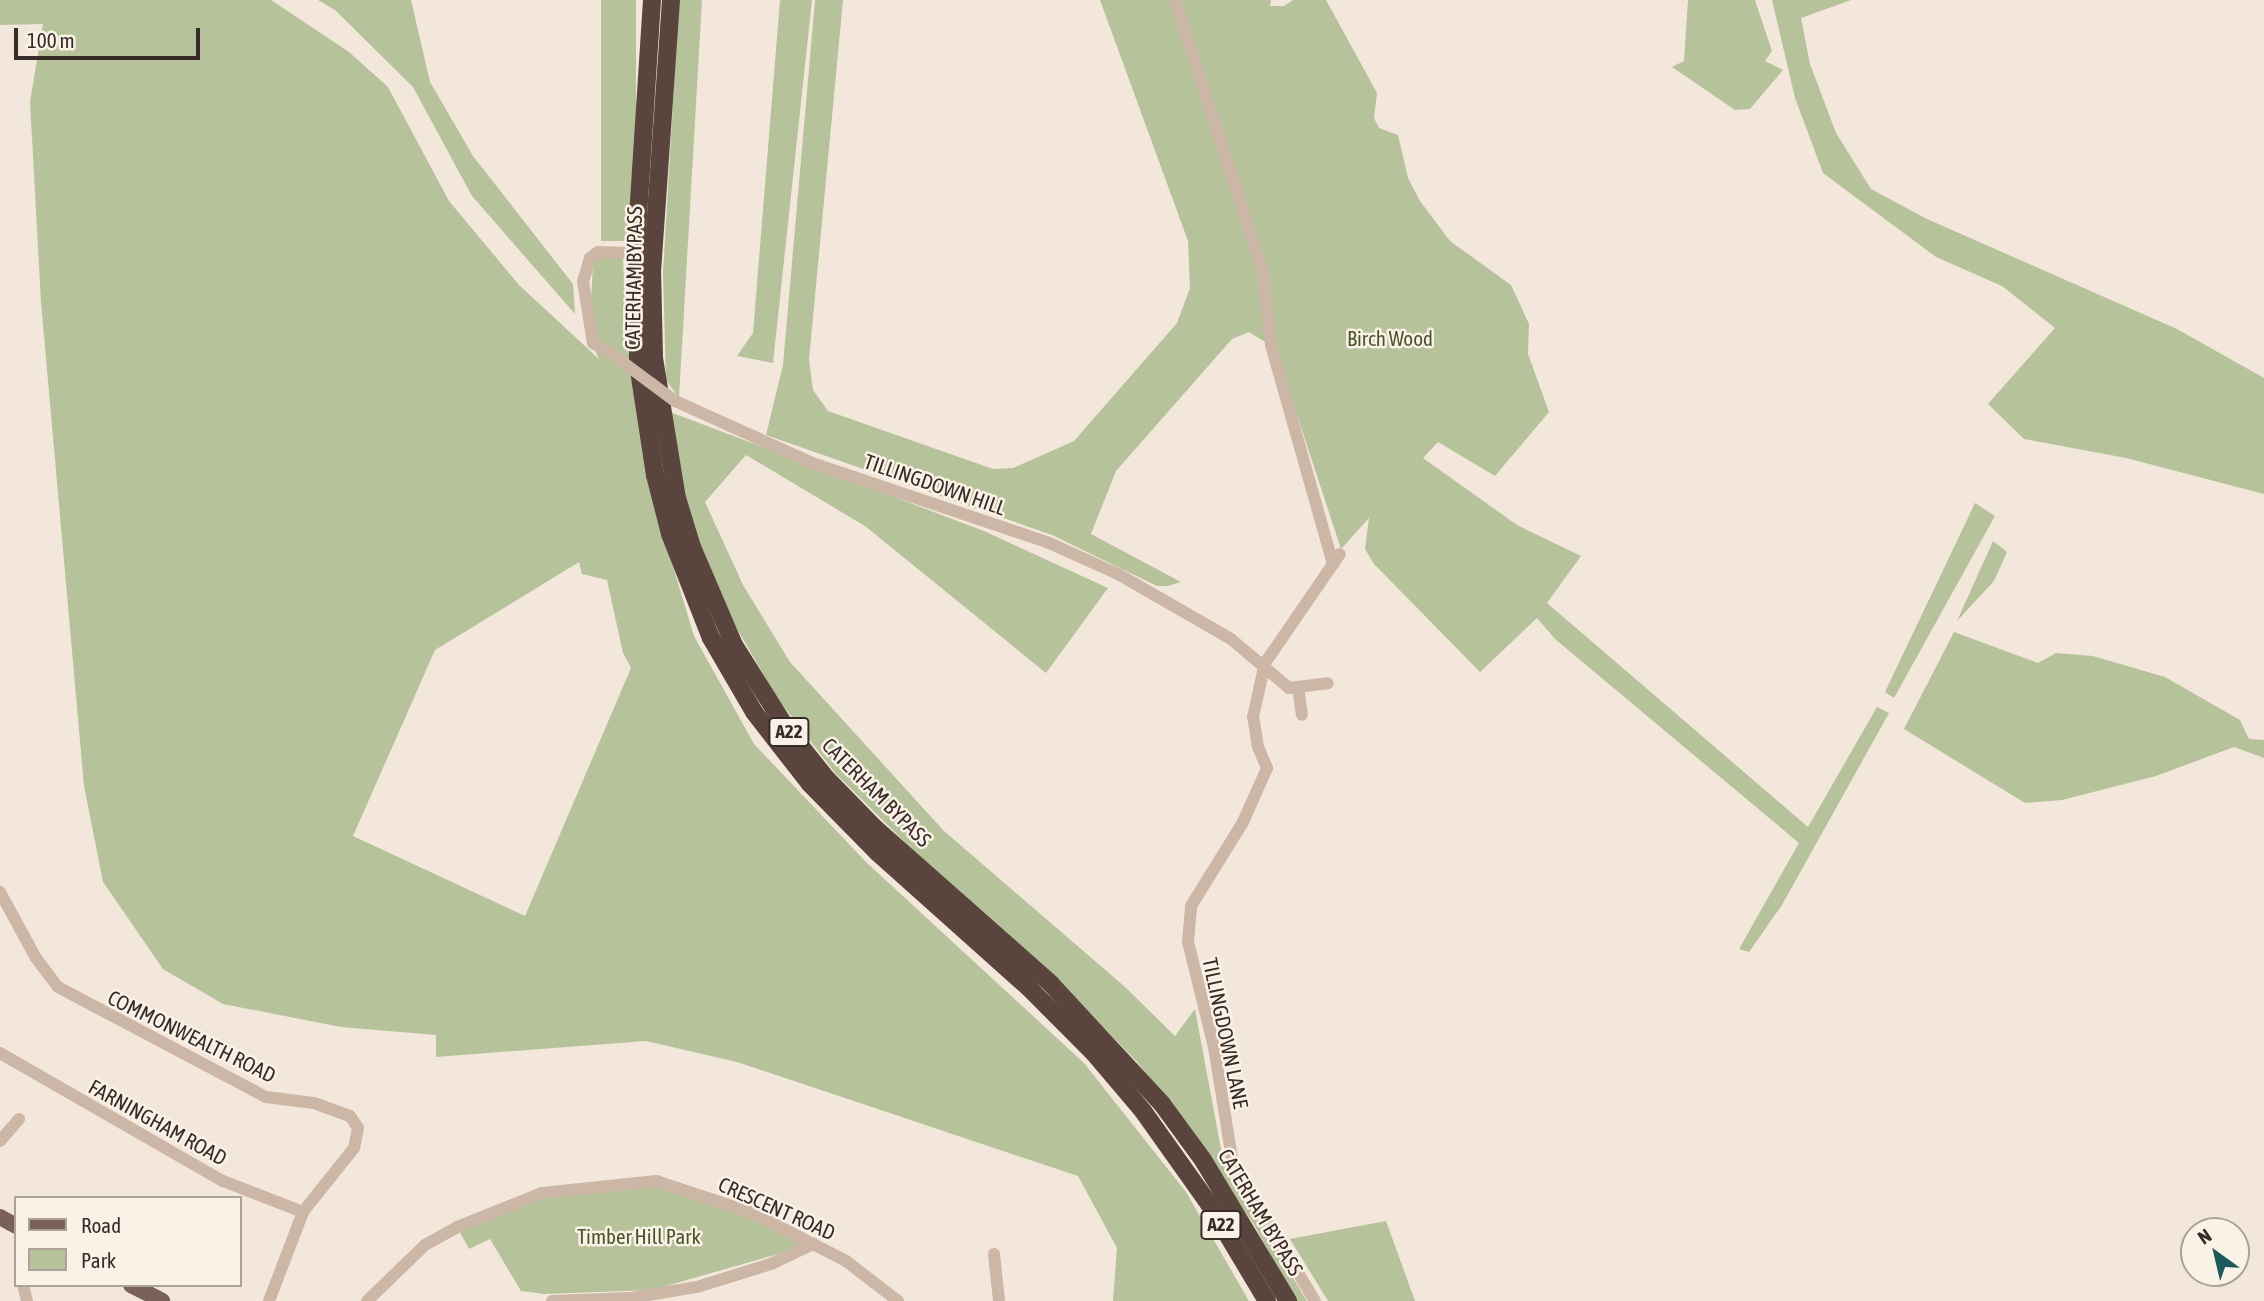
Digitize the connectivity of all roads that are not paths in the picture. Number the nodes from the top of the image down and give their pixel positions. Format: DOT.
graph roads {
  1 [pos="652,0"];
  2 [pos="671,0"];
  3 [pos="1175,0"];
  4 [pos="636,253"];
  5 [pos="1265,663"];
  6 [pos="1328,684"];
  7 [pos="1298,687"];
  8 [pos="1302,715"];
  9 [pos="0,892"];
  10 [pos="0,1053"];
  11 [pos="19,1119"];
  12 [pos="0,1141"];
  13 [pos="303,1212"];
  14 [pos="813,1244"];
  15 [pos="995,1254"];
  16 [pos="135,1287"];
  17 [pos="162,1301"];
  18 [pos="269,1301"];
  19 [pos="368,1301"];
  20 [pos="552,1301"];
  21 [pos="898,1301"];
  22 [pos="999,1301"];
  23 [pos="1267,1301"];
  24 [pos="1288,1301"];
  25 [pos="1315,1301"];
  1 -- 4 [label="highway, CATERHAM BYPASS / A22"];
  2 -- 24 [label="highway, CATERHAM BYPASS / A22"];
  3 -- 5 [label="street"];
  4 -- 5 [label="street, TILLINGDOWN HILL, bridge"];
  4 -- 23 [label="highway, CATERHAM BYPASS / A22"];
  5 -- 7 [label="street, TILLINGDOWN HILL"];
  5 -- 25 [label="street, TILLINGDOWN LANE"];
  6 -- 7 [label="street"];
  7 -- 8 [label="street"];
  9 -- 13 [label="street, COMMONWEALTH ROAD"];
  10 -- 13 [label="street, FARNINGHAM ROAD"];
  11 -- 12 [label="street"];
  13 -- 18 [label="street, COMMONWEALTH ROAD"];
  14 -- 19 [label="street, CRESCENT ROAD"];
  14 -- 20 [label="street"];
  14 -- 21 [label="street, CRESCENT ROAD"];
  15 -- 22 [label="street"];
  16 -- 17 [label="main road"];
}
